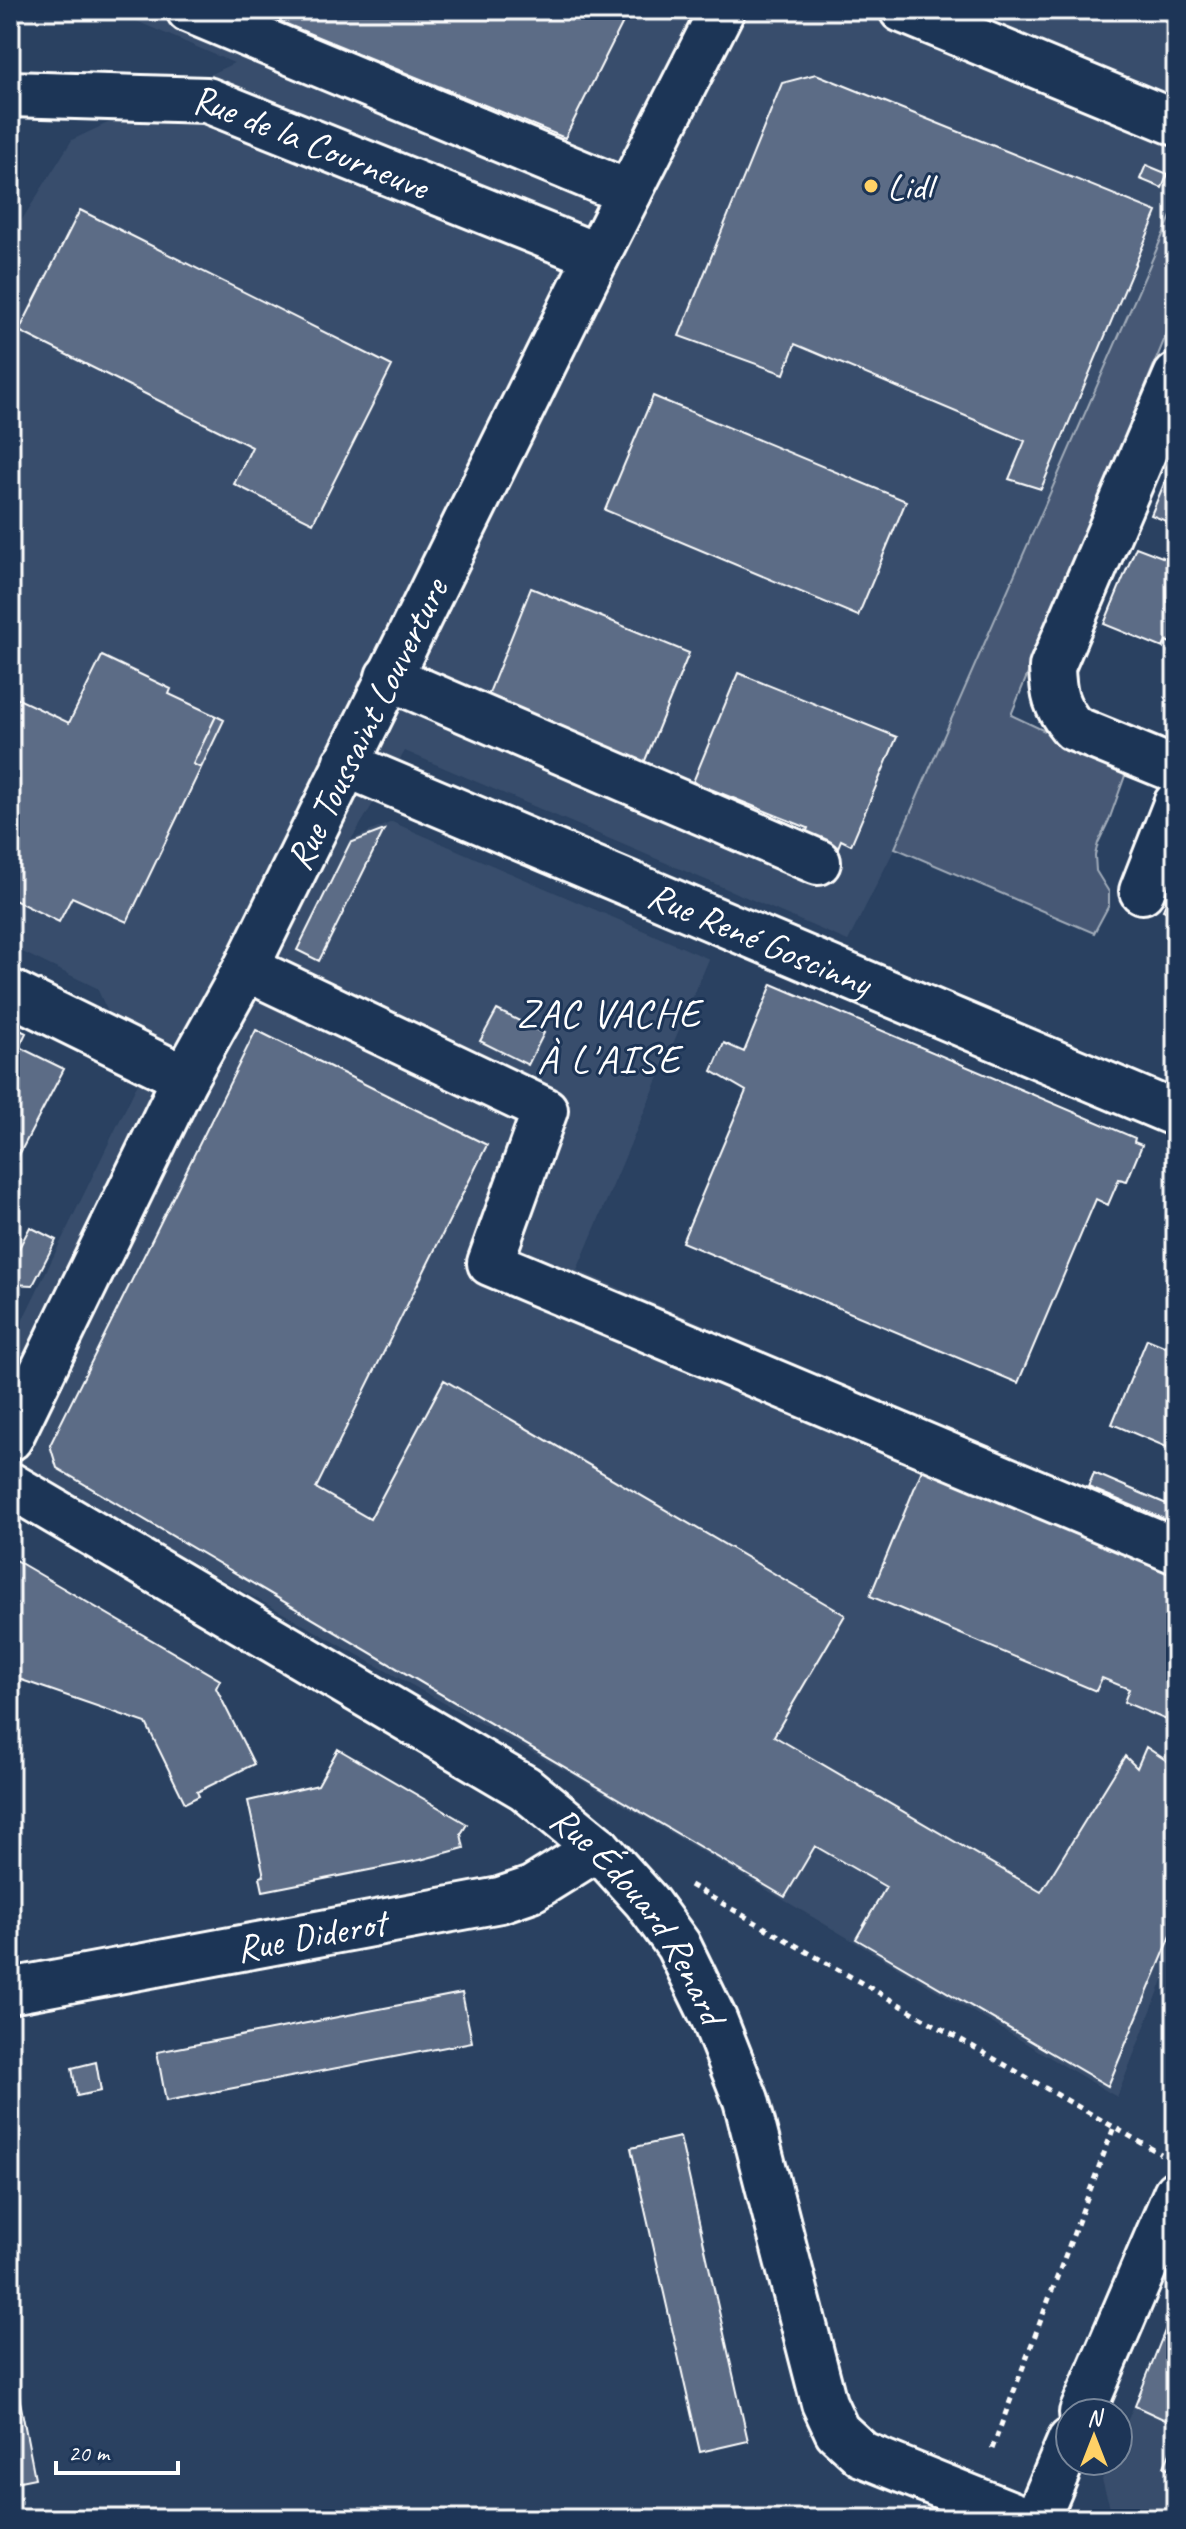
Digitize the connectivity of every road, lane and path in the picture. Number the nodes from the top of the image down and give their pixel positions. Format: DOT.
graph roads {
  1 [pos="189,10"];
  2 [pos="722,10"];
  3 [pos="902,10"];
  4 [pos="10,94"];
  5 [pos="1176,123"];
  6 [pos="629,193"];
  7 [pos="597,256"];
  8 [pos="1176,376"];
  9 [pos="388,677"];
  10 [pos="345,764"];
  11 [pos="1176,770"];
  12 [pos="1176,804"];
  13 [pos="818,862"];
  14 [pos="1142,891"];
  15 [pos="246,968"];
  16 [pos="10,992"];
  17 [pos="185,1078"];
  18 [pos="1176,1114"];
  19 [pos="10,1438"];
  20 [pos="10,1485"];
  21 [pos="1176,1551"];
  22 [pos="598,1848"];
  23 [pos="646,1901"];
  24 [pos="10,1991"];
  25 [pos="1114,2127"];
  26 [pos="1170,2174"];
  27 [pos="1088,2397"];
  28 [pos="992,2449"];
  29 [pos="1055,2477"];
  30 [pos="1024,2519"];
  31 [pos="1037,2519"];
  1 -- 6 [label="street"];
  2 -- 6 [label="street, Rue Toussaint Louverture"];
  3 -- 5 [label="street"];
  4 -- 7 [label="street, Rue de la Courneuve"];
  6 -- 7 [label="street, Rue Toussaint Louverture"];
  7 -- 9 [label="street, Rue Toussaint Louverture"];
  8 -- 11 [label="street"];
  9 -- 10 [label="street, Rue Toussaint Louverture"];
  9 -- 13 [label="street"];
  10 -- 15 [label="street, Rue Toussaint Louverture"];
  10 -- 18 [label="street, Rue René Goscinny"];
  12 -- 14 [label="street"];
  15 -- 17 [label="street, Rue Toussaint Louverture"];
  15 -- 21 [label="street"];
  16 -- 17 [label="street"];
  17 -- 19 [label="street, Rue Toussaint Louverture"];
  20 -- 22 [label="street, Rue Édouard Renard"];
  22 -- 23 [label="street, Rue Édouard Renard"];
  22 -- 24 [label="street, Rue Diderot"];
  23 -- 25 [label="path"];
  23 -- 30 [label="street, Rue Édouard Renard"];
  25 -- 26 [label="path"];
  25 -- 28 [label="path"];
  26 -- 27 [label="street"];
  29 -- 31 [label="street"];
}
